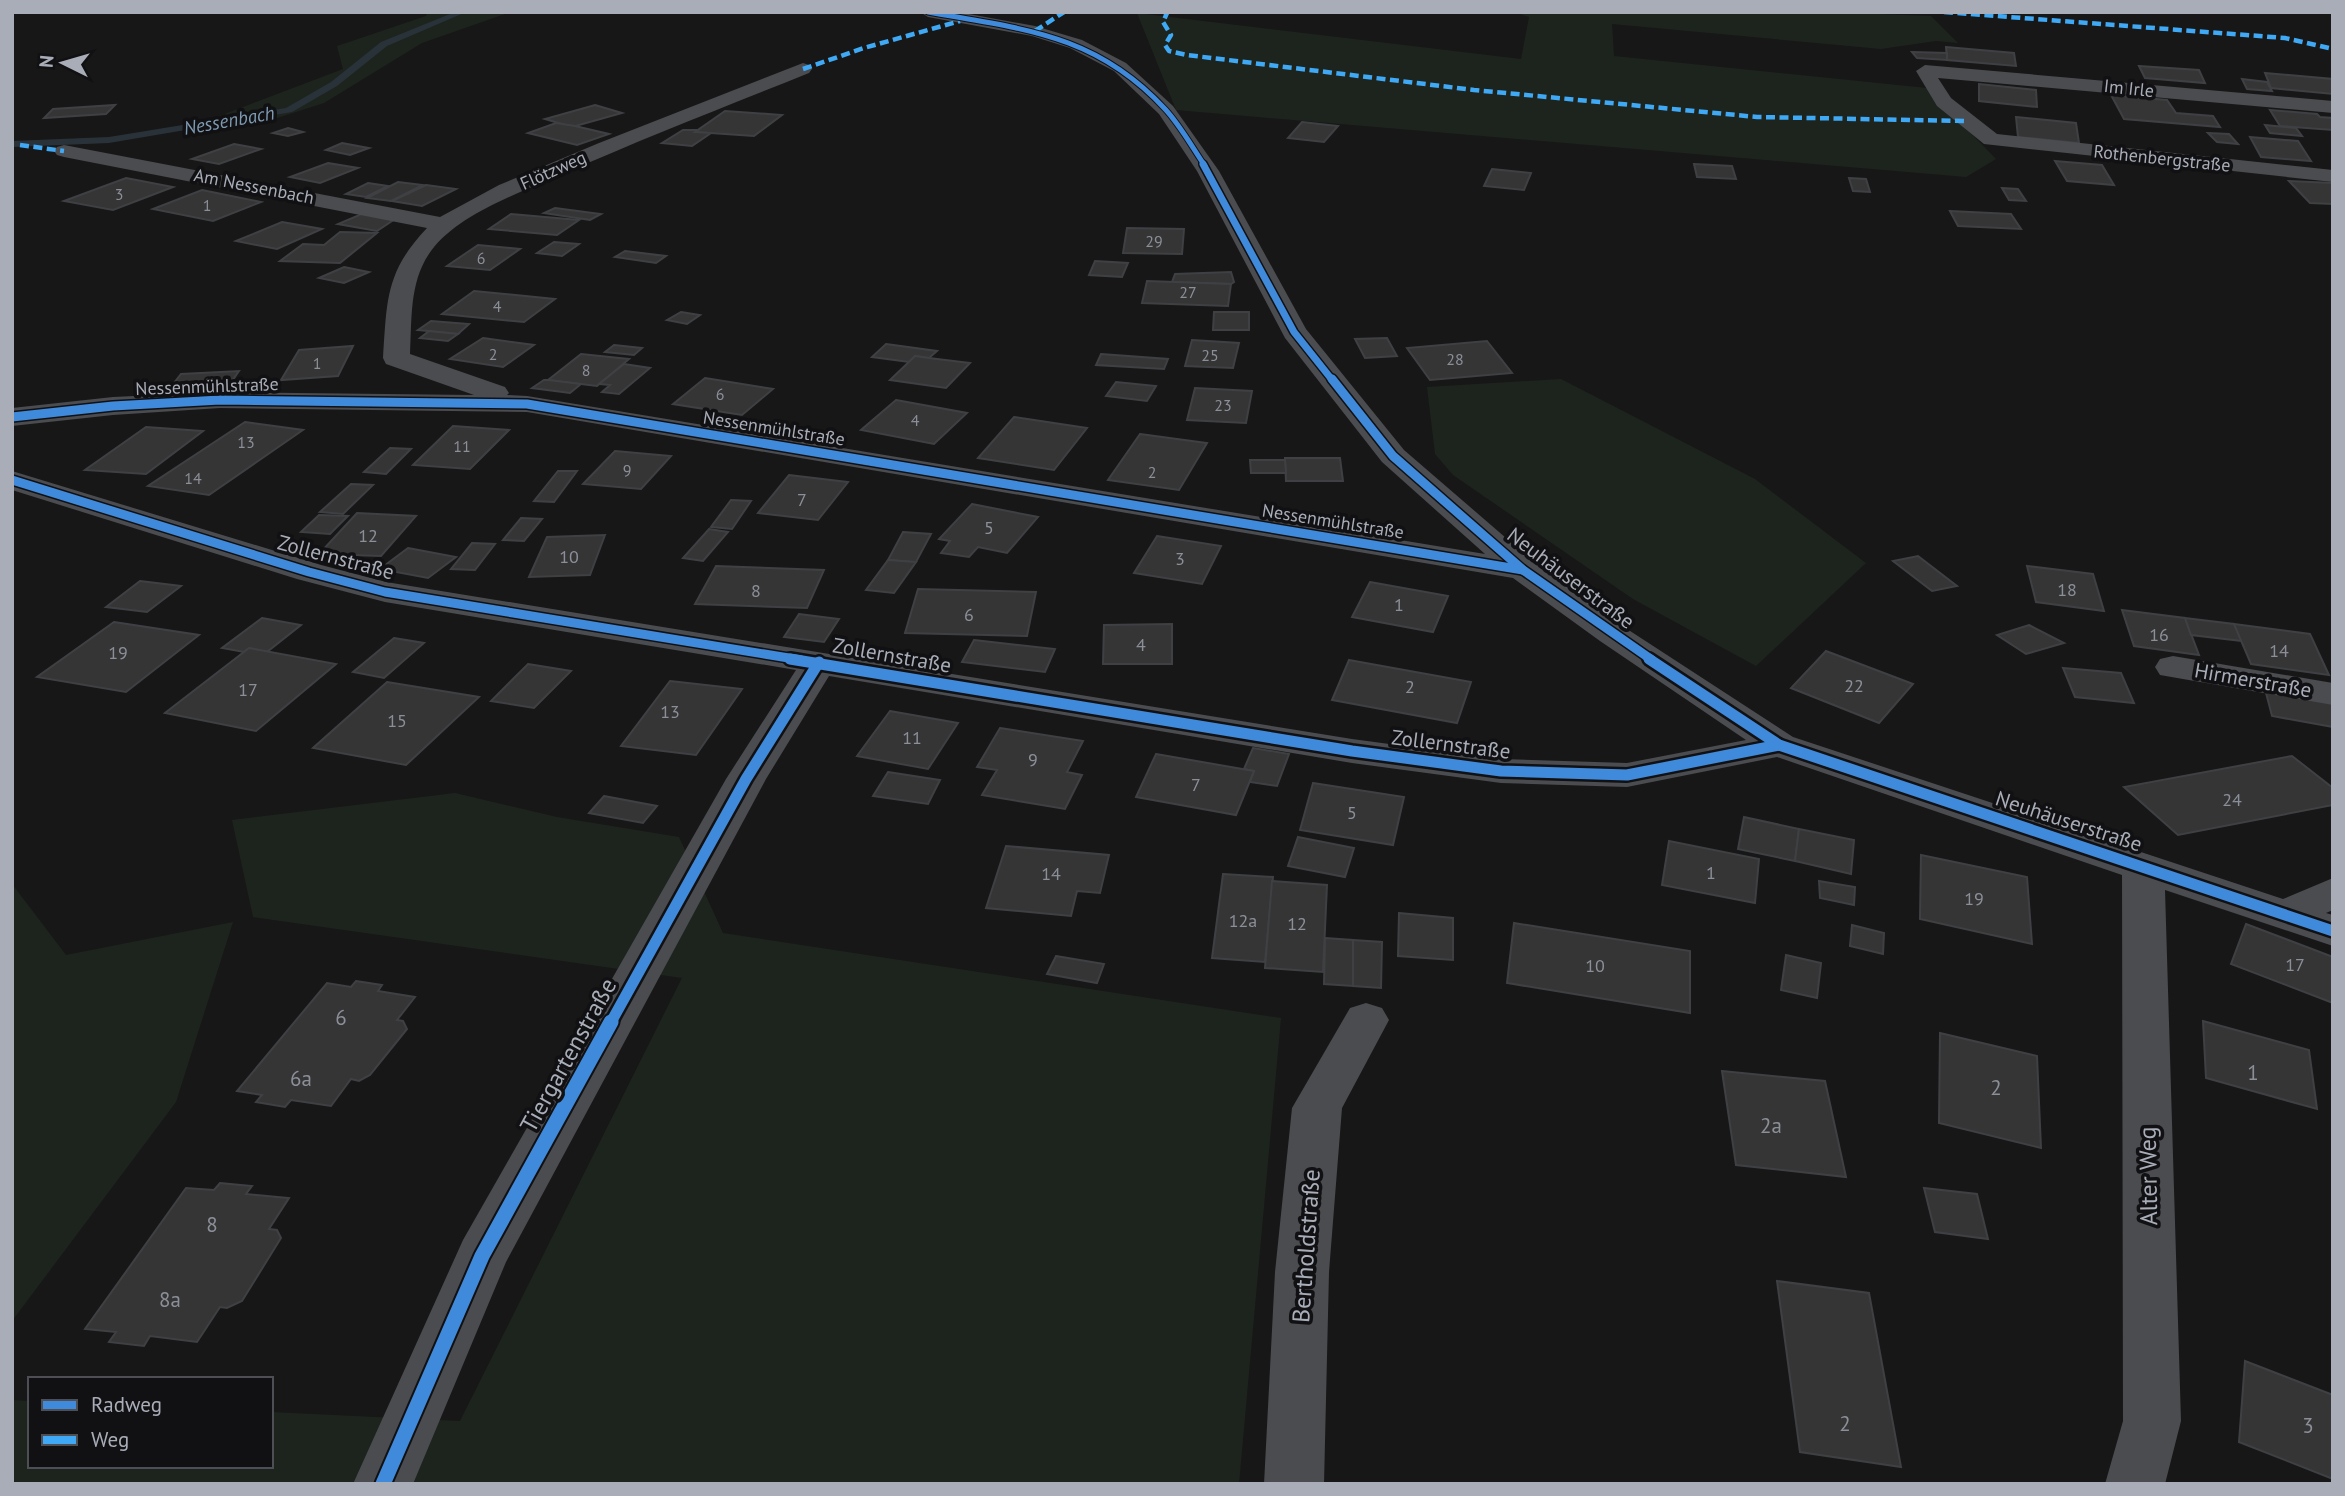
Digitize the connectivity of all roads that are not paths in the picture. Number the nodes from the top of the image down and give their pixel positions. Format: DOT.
graph roads {
  1 [pos="928,12"];
  2 [pos="803,69"];
  3 [pos="2333,107"];
  4 [pos="1991,141"];
  5 [pos="64,151"];
  6 [pos="2333,176"];
  7 [pos="443,224"];
  8 [pos="396,358"];
  9 [pos="383,402"];
  10 [pos="527,404"];
  11 [pos="12,417"];
  12 [pos="12,480"];
  13 [pos="1523,570"];
  14 [pos="819,662"];
  15 [pos="2174,667"];
  16 [pos="2333,694"];
  17 [pos="1779,745"];
  18 [pos="2143,866"];
  19 [pos="2333,892"];
  20 [pos="2288,914"];
  21 [pos="2333,931"];
  22 [pos="1366,1020"];
  23 [pos="383,1484"];
  24 [pos="1294,1484"];
  25 [pos="2135,1484"];
  1 -- 13 [label="street, Neuhäuserstraße"];
  2 -- 7 [label="street, Flötzweg"];
  3 -- 4 [label="street, Im Irle"];
  4 -- 6 [label="street, Rothenbergstraße"];
  5 -- 7 [label="street, Am Nessenbach"];
  7 -- 8 [label="street, Flötzweg"];
  8 -- 9 [label="street, Flötzweg"];
  8 -- 10 [label="street"];
  9 -- 10 [label="street, Nessenmühlstraße"];
  9 -- 11 [label="street, Nessenmühlstraße"];
  10 -- 13 [label="street, Nessenmühlstraße"];
  12 -- 14 [label="street, Zollernstraße"];
  13 -- 17 [label="street, Neuhäuserstraße"];
  14 -- 17 [label="street, Zollernstraße"];
  14 -- 23 [label="street, Tiergartenstraße"];
  15 -- 16 [label="street, Hirmerstraße"];
  17 -- 18 [label="street, Neuhäuserstraße"];
  18 -- 20 [label="street, Neuhäuserstraße"];
  18 -- 25 [label="street, Alter Weg"];
  19 -- 20 [label="street"];
  20 -- 21 [label="street, Neuhäuserstraße"];
  22 -- 24 [label="street, Bertholdstraße"];
}
